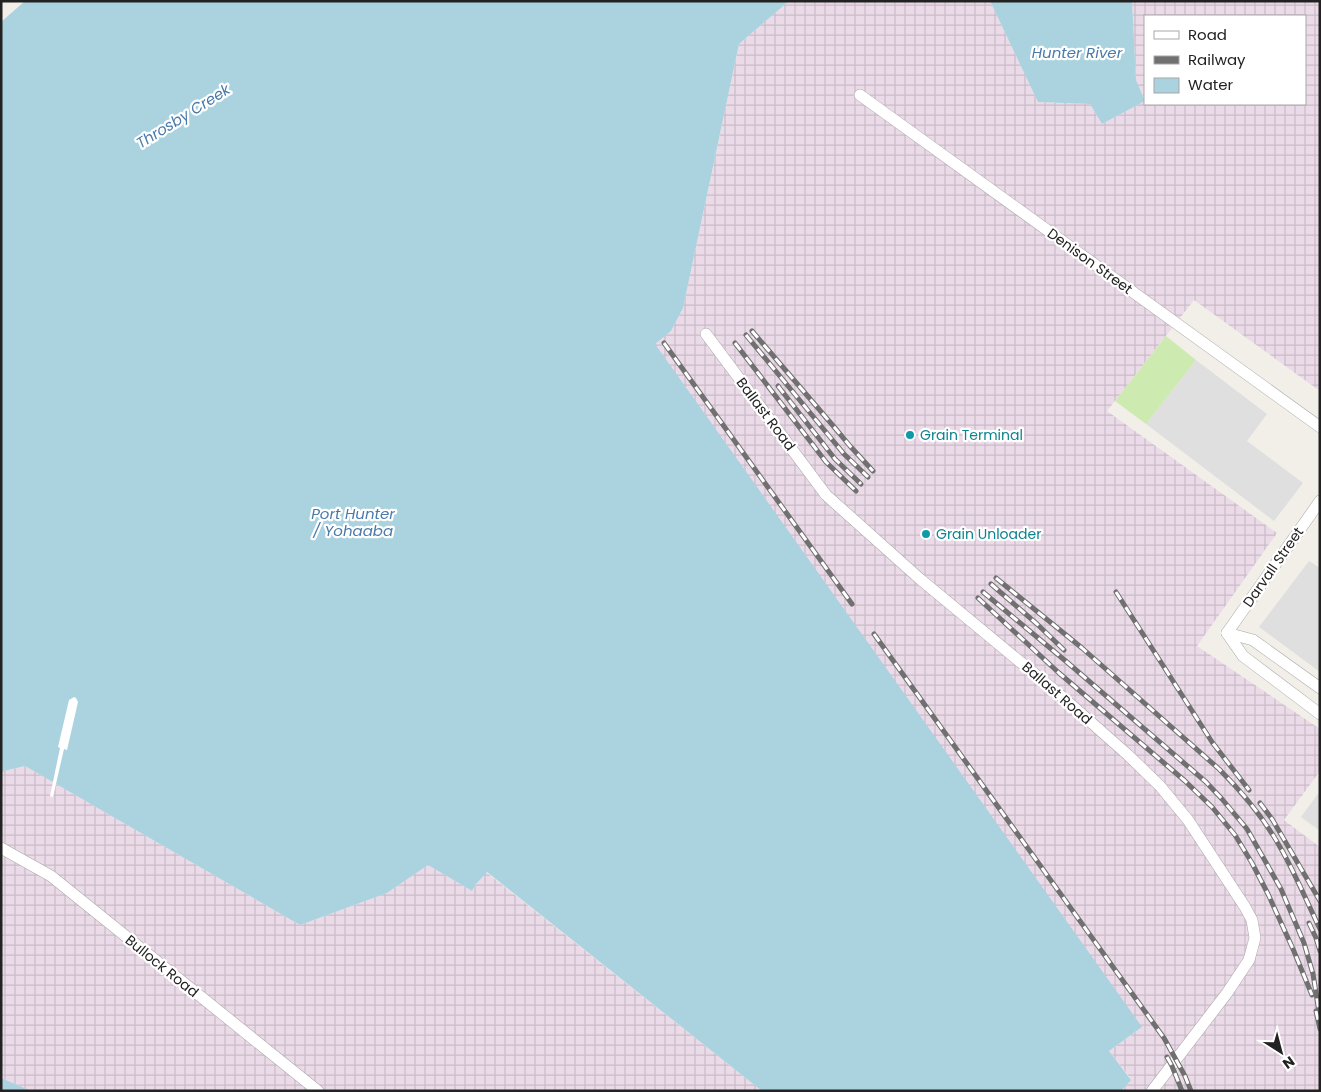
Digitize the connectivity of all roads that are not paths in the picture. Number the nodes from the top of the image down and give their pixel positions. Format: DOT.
graph roads {
  1 [pos="860,95"];
  2 [pos="706,334"];
  3 [pos="1320,427"];
  4 [pos="1320,501"];
  5 [pos="1227,633"];
  6 [pos="1320,688"];
  7 [pos="1320,714"];
  8 [pos="1,848"];
  9 [pos="318,1091"];
  10 [pos="1152,1091"];
  1 -- 3 [label="street, Denison Street"];
  2 -- 10 [label="street, Ballast Road"];
  4 -- 5 [label="street, Darvall Street"];
  5 -- 6 [label="street"];
  5 -- 7 [label="street"];
  8 -- 9 [label="street, Bullock Road"];
}
